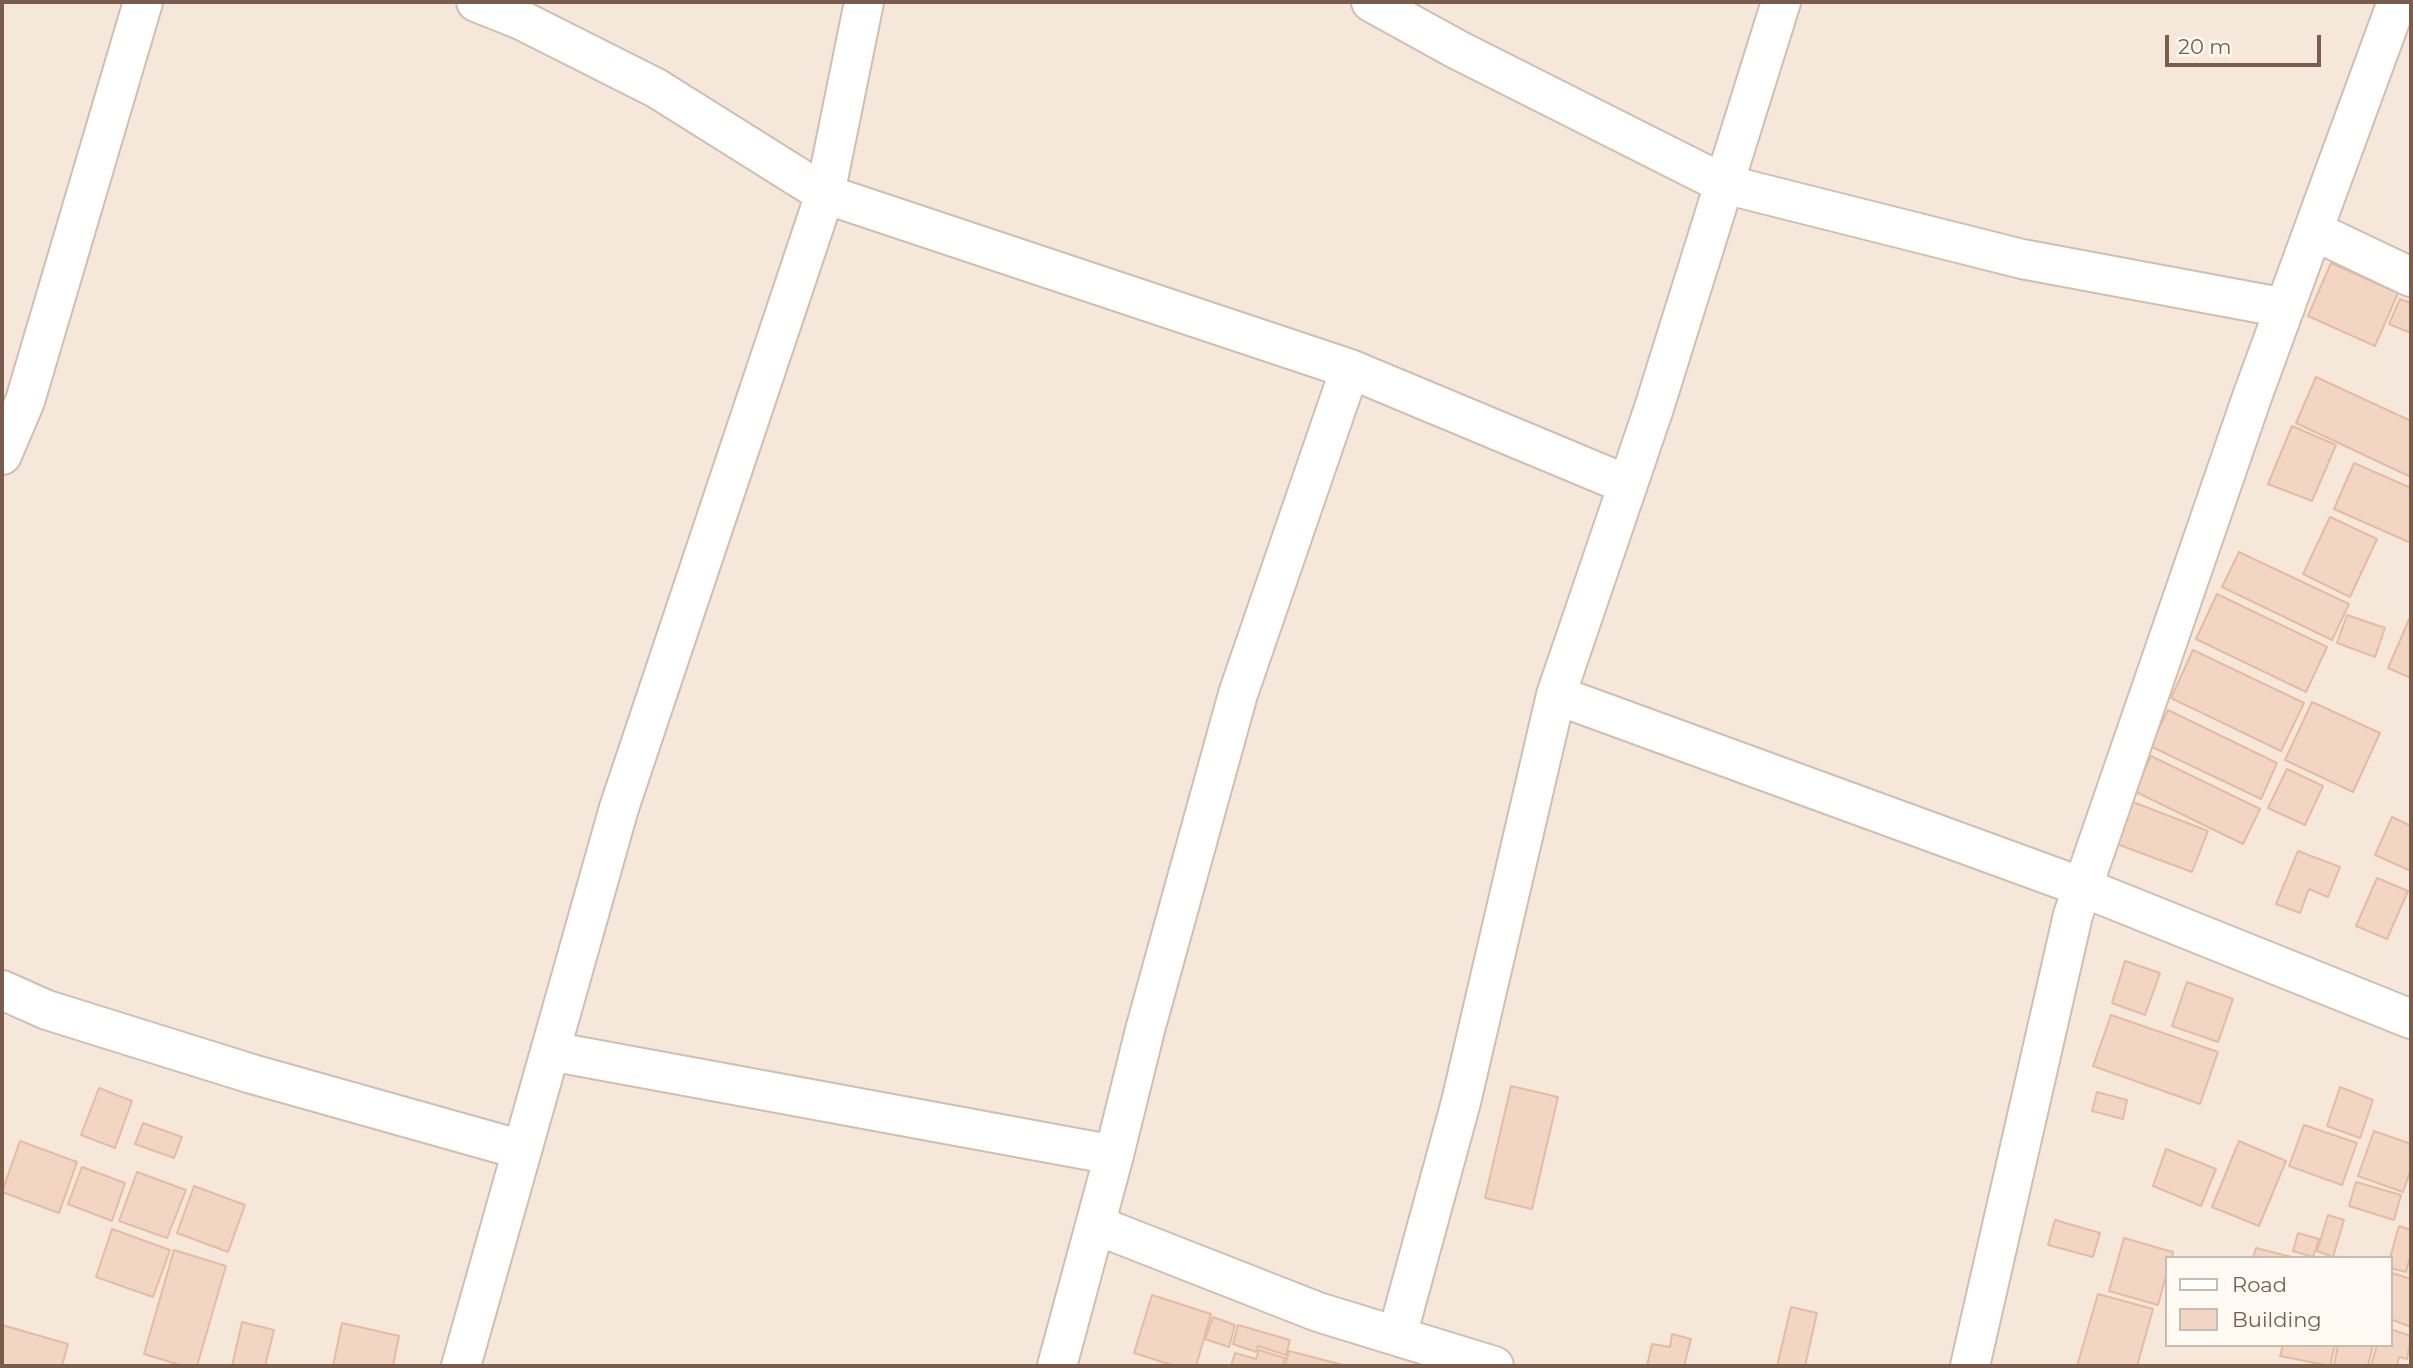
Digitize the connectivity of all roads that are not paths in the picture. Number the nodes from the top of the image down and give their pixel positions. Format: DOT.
graph roads {
  1 [pos="143,2"];
  2 [pos="476,2"];
  3 [pos="864,2"];
  4 [pos="1371,2"];
  5 [pos="1781,2"];
  6 [pos="2397,2"];
  7 [pos="525,11"];
  8 [pos="1724,184"];
  9 [pos="825,194"];
  10 [pos="2314,231"];
  11 [pos="2411,277"];
  12 [pos="2285,308"];
  13 [pos="1350,369"];
  14 [pos="13,398"];
  15 [pos="2,455"];
  16 [pos="1628,485"];
  17 [pos="1556,695"];
  18 [pos="2082,887"];
  19 [pos="2,990"];
  20 [pos="2411,1019"];
  21 [pos="550,1051"];
  22 [pos="522,1150"];
  23 [pos="1114,1155"];
  24 [pos="1096,1224"];
  25 [pos="1397,1336"];
  26 [pos="461,1366"];
  27 [pos="1057,1366"];
  28 [pos="1494,1366"];
  29 [pos="1970,1366"];
  1 -- 14 [label="street"];
  2 -- 7 [label="street"];
  3 -- 9 [label="street"];
  4 -- 8 [label="street"];
  5 -- 8 [label="street"];
  6 -- 10 [label="street"];
  7 -- 9 [label="street"];
  8 -- 12 [label="street"];
  8 -- 16 [label="street"];
  9 -- 13 [label="street"];
  9 -- 21 [label="street"];
  10 -- 11 [label="street"];
  10 -- 12 [label="street"];
  12 -- 18 [label="street"];
  13 -- 16 [label="street"];
  13 -- 23 [label="street"];
  14 -- 15 [label="street"];
  16 -- 17 [label="street"];
  17 -- 18 [label="street"];
  17 -- 25 [label="street"];
  18 -- 20 [label="street"];
  18 -- 29 [label="street"];
  19 -- 22 [label="street"];
  21 -- 22 [label="street"];
  21 -- 23 [label="street"];
  22 -- 26 [label="street"];
  23 -- 24 [label="street"];
  24 -- 25 [label="street"];
  24 -- 27 [label="street"];
  25 -- 28 [label="street"];
}
